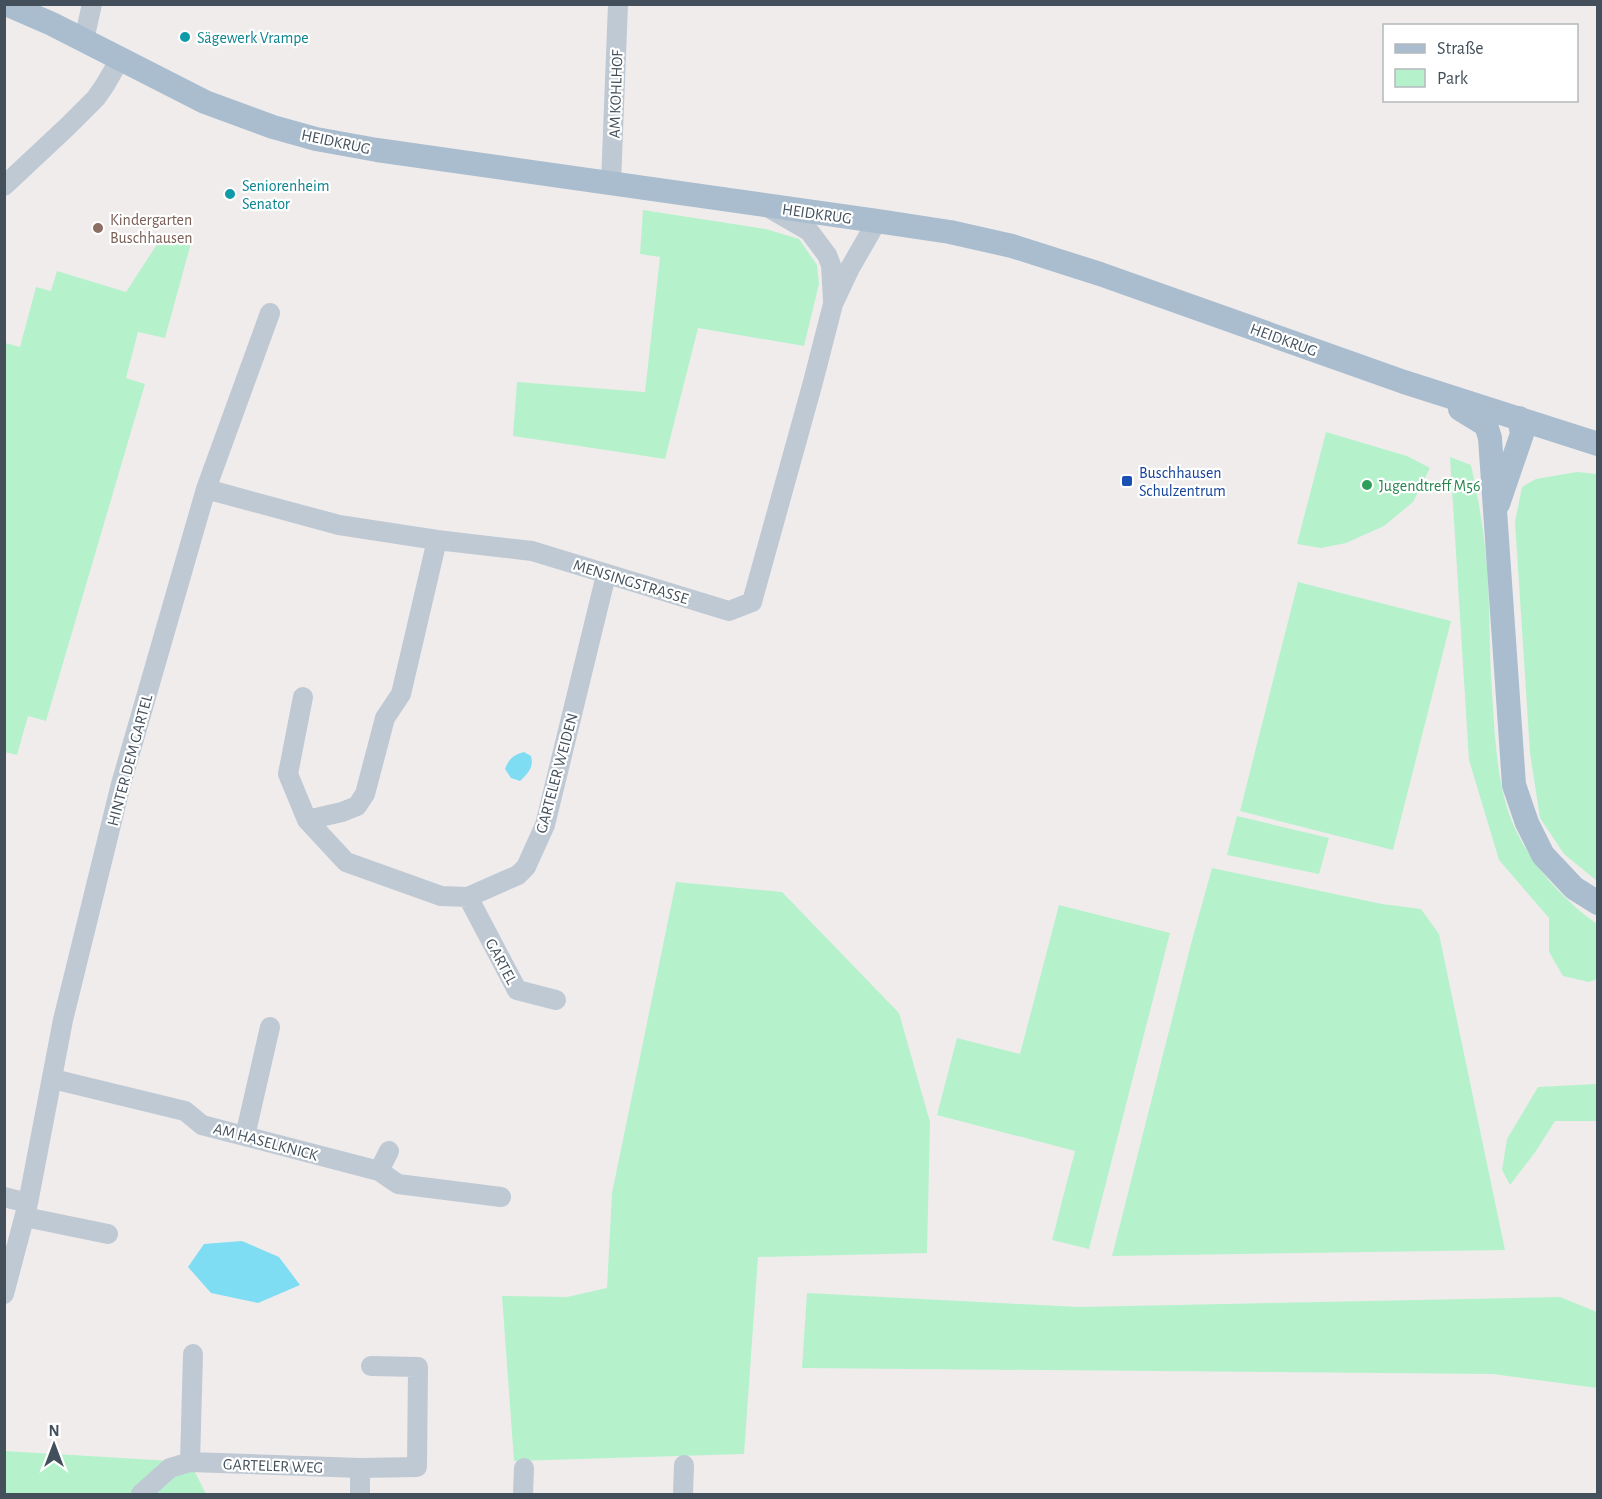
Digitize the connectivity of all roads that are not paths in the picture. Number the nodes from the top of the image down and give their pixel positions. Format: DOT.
graph roads {
  1 [pos="6,4"];
  2 [pos="92,4"];
  3 [pos="618,4"];
  4 [pos="84,40"];
  5 [pos="114,55"];
  6 [pos="611,183"];
  7 [pos="4,186"];
  8 [pos="766,206"];
  9 [pos="877,221"];
  10 [pos="833,304"];
  11 [pos="270,313"];
  12 [pos="1404,382"];
  13 [pos="1519,418"];
  14 [pos="1557,431"];
  15 [pos="1490,438"];
  16 [pos="1598,444"];
  17 [pos="1519,447"];
  18 [pos="206,489"];
  19 [pos="1495,512"];
  20 [pos="437,540"];
  21 [pos="606,574"];
  22 [pos="303,697"];
  23 [pos="307,820"];
  24 [pos="468,897"];
  25 [pos="1598,903"];
  26 [pos="556,999"];
  27 [pos="270,1027"];
  28 [pos="53,1079"];
  29 [pos="245,1136"];
  30 [pos="389,1150"];
  31 [pos="379,1171"];
  32 [pos="4,1197"];
  33 [pos="501,1197"];
  34 [pos="26,1210"];
  35 [pos="108,1234"];
  36 [pos="4,1294"];
  37 [pos="194,1354"];
  38 [pos="371,1366"];
  39 [pos="190,1462"];
  40 [pos="684,1465"];
  41 [pos="360,1468"];
  42 [pos="524,1468"];
  43 [pos="141,1494"];
  44 [pos="360,1494"];
  45 [pos="523,1494"];
  46 [pos="683,1494"];
  1 -- 4 [label="main road, HEIDKRUG"];
  2 -- 4 [label="street"];
  3 -- 6 [label="street, AM KOHLHOF"];
  4 -- 5 [label="main road, HEIDKRUG"];
  5 -- 6 [label="main road, HEIDKRUG"];
  5 -- 7 [label="street"];
  6 -- 8 [label="main road, HEIDKRUG"];
  8 -- 9 [label="main road, HEIDKRUG"];
  8 -- 10 [label="street, MENSINGSTRASSE"];
  9 -- 10 [label="street, MENSINGSTRASSE"];
  9 -- 12 [label="main road, HEIDKRUG"];
  10 -- 21 [label="street, MENSINGSTRASSE"];
  11 -- 18 [label="street, HINTER DEM GARTEL"];
  12 -- 13 [label="main road, HEIDKRUG"];
  12 -- 15 [label="main road"];
  13 -- 14 [label="main road, HEIDKRUG"];
  13 -- 15 [label="main road"];
  13 -- 17 [label="main road"];
  14 -- 16 [label="main road, HEIDKRUG"];
  14 -- 17 [label="main road"];
  15 -- 19 [label="main road"];
  17 -- 19 [label="main road"];
  18 -- 20 [label="street, MENSINGSTRASSE"];
  18 -- 28 [label="street, HINTER DEM GARTEL"];
  19 -- 25 [label="main road"];
  20 -- 21 [label="street, MENSINGSTRASSE"];
  20 -- 23 [label="street"];
  21 -- 24 [label="street, GARTELER WEIDEN"];
  22 -- 23 [label="street, GARTELER WEIDEN"];
  23 -- 24 [label="street, GARTELER WEIDEN"];
  24 -- 26 [label="street, GARTEL"];
  27 -- 29 [label="street"];
  28 -- 29 [label="street, AM HASELKNICK"];
  28 -- 34 [label="street, HINTER DEM GARTEL"];
  29 -- 31 [label="street, AM HASELKNICK"];
  30 -- 31 [label="street"];
  31 -- 33 [label="street, AM HASELKNICK"];
  32 -- 34 [label="street"];
  34 -- 35 [label="street"];
  34 -- 36 [label="street, HINTER DEM GARTEL"];
  37 -- 39 [label="street"];
  38 -- 41 [label="street, GARTELER WEG"];
  39 -- 41 [label="street, GARTELER WEG"];
  39 -- 43 [label="street, GARTELER WEG"];
  40 -- 46 [label="street"];
  41 -- 44 [label="street"];
  42 -- 45 [label="street"];
}
